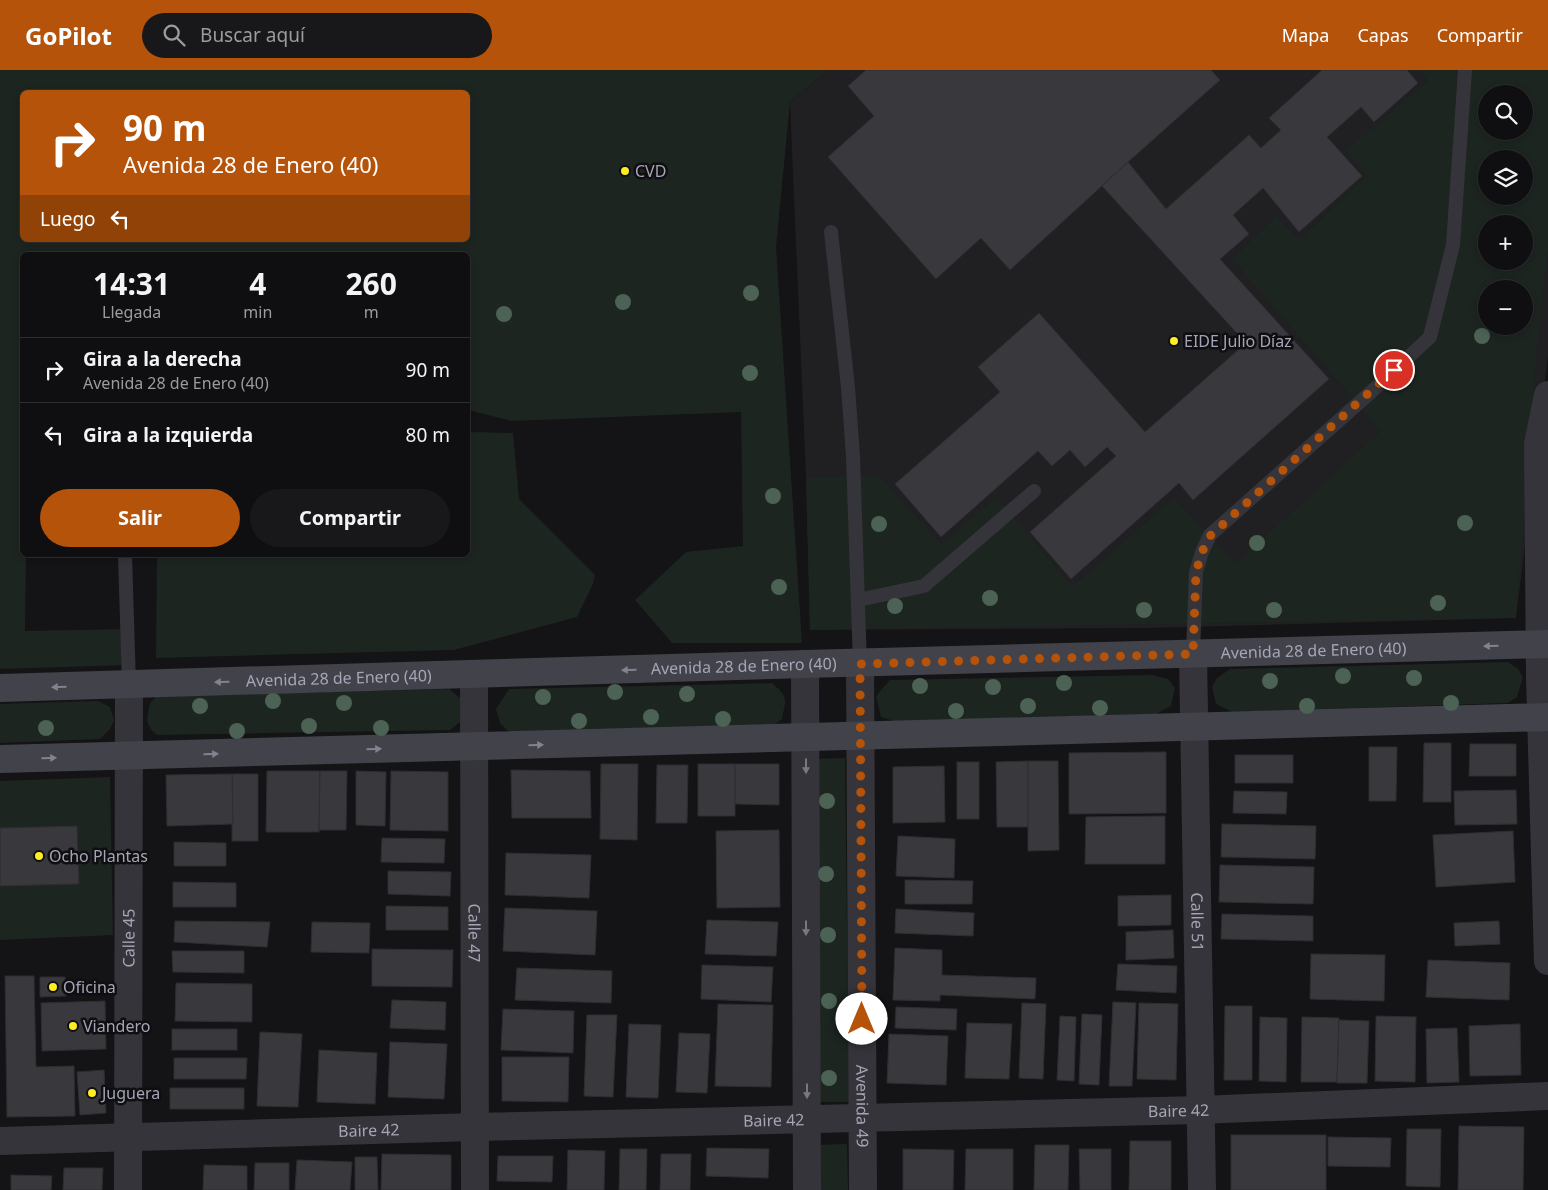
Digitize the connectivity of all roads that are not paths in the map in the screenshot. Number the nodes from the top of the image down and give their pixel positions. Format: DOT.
graph roads {
  1 [pos="1465,70"];
  2 [pos="831,232"];
  3 [pos="1548,395"];
  4 [pos="1034,491"];
  5 [pos="125,557"];
  6 [pos="858,600"];
  7 [pos="1544,644"];
  8 [pos="1193,654"];
  9 [pos="805,664"];
  10 [pos="860,664"];
  11 [pos="474,674"];
  12 [pos="129,685"];
  13 [pos="0,688"];
  14 [pos="1545,718"];
  15 [pos="1194,727"];
  16 [pos="861,736"];
  17 [pos="806,738"];
  18 [pos="474,746"];
  19 [pos="129,756"];
  20 [pos="0,759"];
  21 [pos="1548,961"];
  22 [pos="1548,1096"];
  23 [pos="1200,1110"];
  24 [pos="863,1118"];
  25 [pos="807,1120"];
  26 [pos="475,1127"];
  27 [pos="128,1138"];
  28 [pos="0,1141"];
  29 [pos="128,1190"];
  30 [pos="475,1190"];
  31 [pos="807,1190"];
  32 [pos="863,1190"];
  33 [pos="1202,1190"];
  1 -- 8 [label="lane"];
  2 -- 6 [label="lane"];
  3 -- 7 [label="street"];
  4 -- 6 [label="lane"];
  5 -- 12 [label="lane"];
  6 -- 10 [label="lane"];
  7 -- 8 [label="main road, Avenida 28 de Enero (40), one-way"];
  7 -- 14 [label="street"];
  8 -- 10 [label="main road, Avenida 28 de Enero (40)"];
  8 -- 15 [label="street, Calle 51"];
  9 -- 10 [label="main road, Avenida 28 de Enero (40)"];
  9 -- 11 [label="main road, Avenida 28 de Enero (40), one-way"];
  9 -- 17 [label="street"];
  10 -- 16 [label="street, Avenida 49"];
  11 -- 12 [label="main road, Avenida 28 de Enero (40), one-way"];
  11 -- 18 [label="street, Calle 47"];
  12 -- 13 [label="main road, Avenida 28 de Enero (40), one-way"];
  12 -- 19 [label="street, Calle 45"];
  14 -- 15 [label="main road"];
  14 -- 21 [label="street"];
  15 -- 16 [label="main road"];
  15 -- 23 [label="street, Calle 51"];
  16 -- 17 [label="main road"];
  16 -- 24 [label="street, Avenida 49"];
  18 -- 17 [label="main road, one-way"];
  17 -- 25 [label="street, one-way"];
  19 -- 18 [label="main road, one-way"];
  18 -- 26 [label="street, Calle 47"];
  20 -- 19 [label="main road, one-way"];
  19 -- 27 [label="street, Calle 45"];
  22 -- 23 [label="street, Baire 42"];
  23 -- 24 [label="street, Baire 42"];
  23 -- 33 [label="street, Calle 51"];
  24 -- 25 [label="street, Baire 42"];
  24 -- 32 [label="street, Avenida 49"];
  25 -- 26 [label="street, Baire 42"];
  25 -- 31 [label="street"];
  26 -- 27 [label="street, Baire 42"];
  26 -- 30 [label="street, Calle 47"];
  27 -- 28 [label="street, Baire 42"];
  27 -- 29 [label="street, Calle 45"];
}
